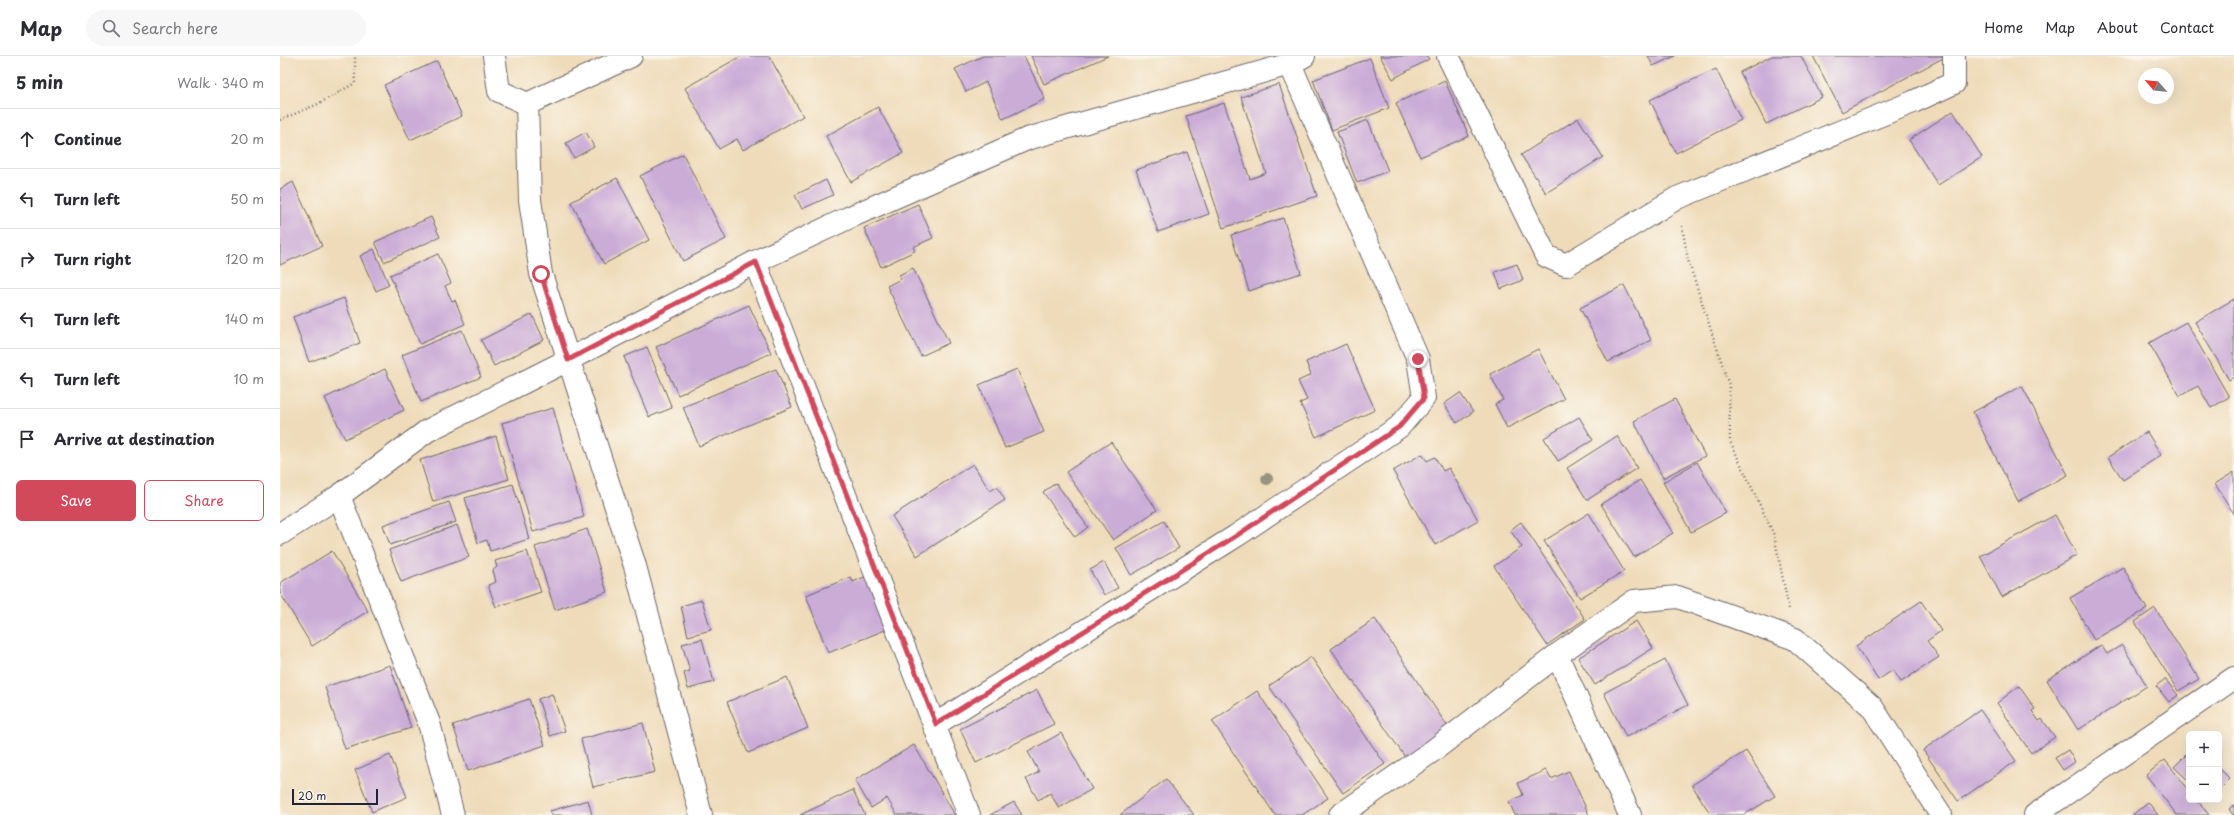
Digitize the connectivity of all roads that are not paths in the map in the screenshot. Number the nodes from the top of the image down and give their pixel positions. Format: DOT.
graph roads {
  1 [pos="494,56"];
  2 [pos="632,56"];
  3 [pos="1448,56"];
  4 [pos="1954,56"];
  5 [pos="1297,60"];
  6 [pos="527,104"];
  7 [pos="756,262"];
  8 [pos="568,360"];
  9 [pos="339,496"];
  10 [pos="280,534"];
  11 [pos="1557,655"];
  12 [pos="2234,678"];
  13 [pos="936,724"];
  14 [pos="453,815"];
  15 [pos="701,815"];
  16 [pos="969,815"];
  17 [pos="1340,815"];
  18 [pos="1630,815"];
  19 [pos="1941,815"];
  20 [pos="2035,815"];
  1 -- 6 [label="street"];
  2 -- 6 [label="street"];
  3 -- 4 [label="street"];
  5 -- 7 [label="street"];
  5 -- 13 [label="street"];
  6 -- 8 [label="street"];
  7 -- 8 [label="street"];
  7 -- 13 [label="street"];
  8 -- 9 [label="street"];
  8 -- 15 [label="street"];
  9 -- 10 [label="street"];
  9 -- 14 [label="street"];
  11 -- 17 [label="street"];
  11 -- 18 [label="street"];
  11 -- 19 [label="street"];
  12 -- 20 [label="street"];
  13 -- 16 [label="street"];
}
